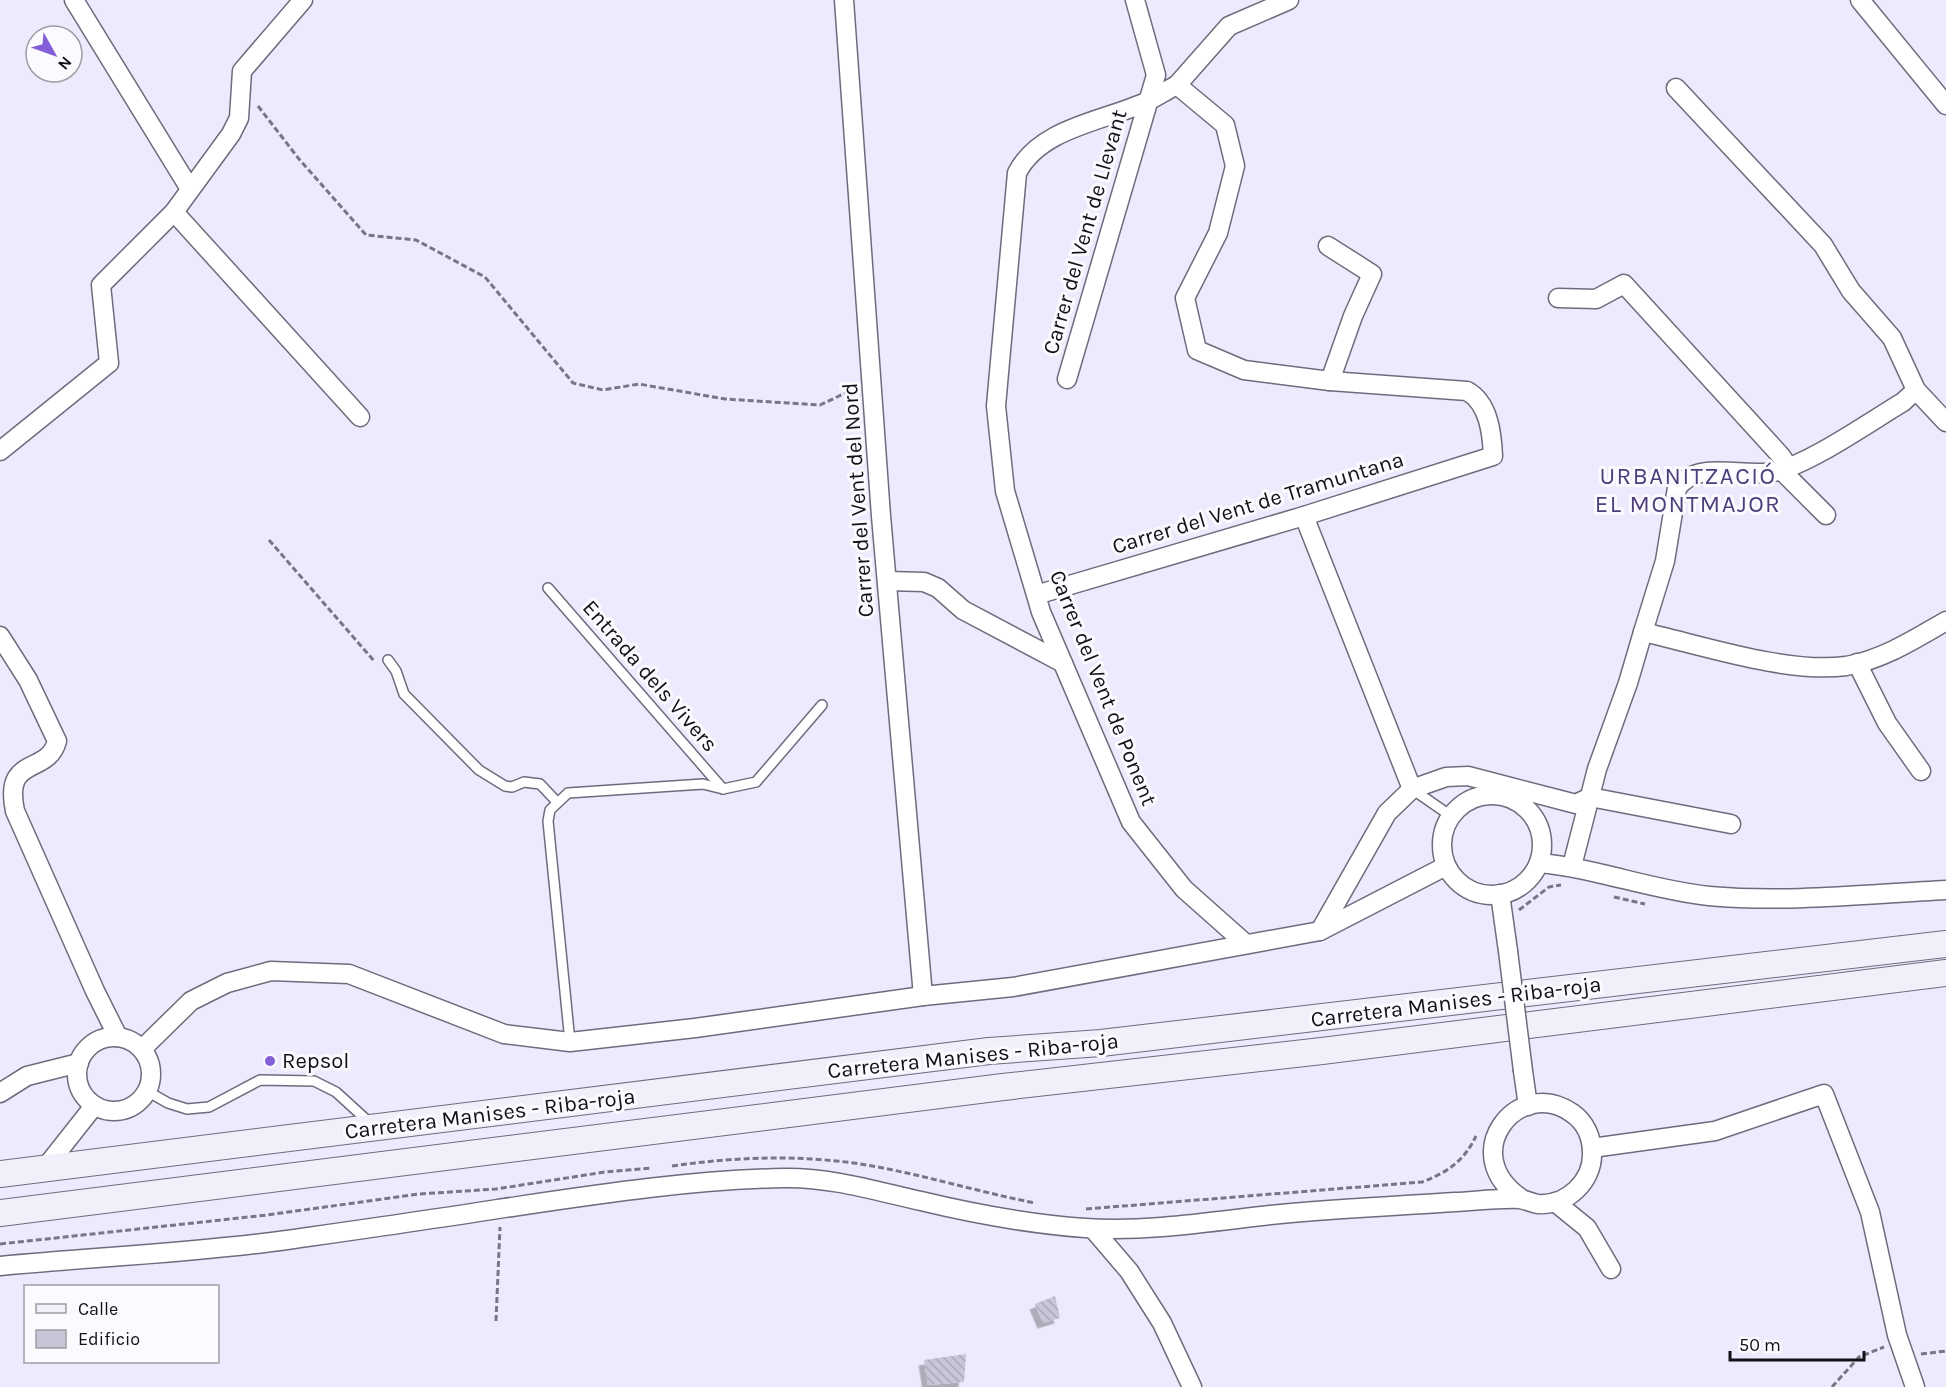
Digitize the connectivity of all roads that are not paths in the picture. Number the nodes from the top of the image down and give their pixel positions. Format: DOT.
graph roads {
  1 [pos="75,0"];
  2 [pos="302,0"];
  3 [pos="844,0"];
  4 [pos="1135,0"];
  5 [pos="1289,0"];
  6 [pos="1860,0"];
  7 [pos="1177,85"];
  8 [pos="1676,88"];
  9 [pos="1149,101"];
  10 [pos="1946,105"];
  11 [pos="190,189"];
  12 [pos="174,212"];
  13 [pos="1328,246"];
  14 [pos="1558,298"];
  15 [pos="1067,379"];
  16 [pos="1330,381"];
  17 [pos="1917,390"];
  18 [pos="360,417"];
  19 [pos="1946,422"];
  20 [pos="0,451"];
  21 [pos="1785,469"];
  22 [pos="1826,515"];
  23 [pos="1304,516"];
  24 [pos="887,580"];
  25 [pos="548,588"];
  26 [pos="1036,596"];
  27 [pos="1946,621"];
  28 [pos="1643,632"];
  29 [pos="0,636"];
  30 [pos="388,660"];
  31 [pos="1063,663"];
  32 [pos="1857,663"];
  33 [pos="822,705"];
  34 [pos="1921,771"];
  35 [pos="723,789"];
  36 [pos="1412,789"];
  37 [pos="1590,798"];
  38 [pos="557,802"];
  39 [pos="1451,816"];
  40 [pos="1731,824"];
  41 [pos="1539,863"];
  42 [pos="1446,866"];
  43 [pos="1572,866"];
  44 [pos="1946,891"];
  45 [pos="1500,894"];
  46 [pos="1320,931"];
  47 [pos="1246,944"];
  48 [pos="1946,944"];
  49 [pos="1946,973"];
  50 [pos="923,996"];
  51 [pos="118,1037"];
  52 [pos="570,1042"];
  53 [pos="142,1049"];
  54 [pos="79,1062"];
  55 [pos="147,1091"];
  56 [pos="0,1093"];
  57 [pos="94,1106"];
  58 [pos="1528,1106"];
  59 [pos="376,1128"];
  60 [pos="1592,1148"];
  61 [pos="45,1168"];
  62 [pos="0,1174"];
  63 [pos="1522,1199"];
  64 [pos="1555,1202"];
  65 [pos="0,1213"];
  66 [pos="1093,1229"];
  67 [pos="0,1266"];
  68 [pos="1611,1269"];
  69 [pos="1192,1387"];
  70 [pos="1915,1387"];
  1 -- 11 [label="street"];
  2 -- 11 [label="street"];
  3 -- 24 [label="street, Carrer del Vent del Nord"];
  4 -- 9 [label="street"];
  5 -- 7 [label="street, Carrer del Vent de Llevant"];
  6 -- 10 [label="street"];
  7 -- 9 [label="street, Carrer del Vent de Llevant"];
  7 -- 16 [label="street"];
  8 -- 17 [label="street"];
  9 -- 15 [label="street, Carrer del Vent de Llevant"];
  9 -- 26 [label="street, Carrer del Vent de Ponent"];
  11 -- 12 [label="street"];
  12 -- 18 [label="street"];
  12 -- 20 [label="street"];
  13 -- 16 [label="street"];
  14 -- 21 [label="street"];
  16 -- 23 [label="street, Carrer del Vent de Tramuntana"];
  17 -- 19 [label="street"];
  17 -- 21 [label="street"];
  21 -- 22 [label="street"];
  21 -- 28 [label="street"];
  23 -- 26 [label="street, Carrer del Vent de Tramuntana"];
  23 -- 36 [label="street"];
  24 -- 31 [label="street"];
  24 -- 50 [label="street, Carrer del Vent del Nord"];
  25 -- 35 [label="lane, Entrada dels Vivers"];
  26 -- 31 [label="street, Carrer del Vent de Ponent"];
  27 -- 32 [label="street"];
  28 -- 32 [label="street"];
  28 -- 37 [label="street"];
  29 -- 51 [label="street"];
  30 -- 38 [label="lane"];
  31 -- 47 [label="street, Carrer del Vent de Ponent"];
  32 -- 34 [label="street"];
  33 -- 35 [label="lane"];
  35 -- 38 [label="lane"];
  36 -- 37 [label="street"];
  36 -- 39 [label="lane"];
  36 -- 46 [label="street"];
  37 -- 40 [label="street"];
  37 -- 43 [label="street"];
  38 -- 52 [label="lane"];
  39 -- 41 [label="street"];
  39 -- 42 [label="street"];
  41 -- 43 [label="street"];
  41 -- 45 [label="street"];
  42 -- 45 [label="street"];
  42 -- 46 [label="street"];
  43 -- 44 [label="street"];
  45 -- 58 [label="street, bridge"];
  46 -- 47 [label="street"];
  47 -- 50 [label="street"];
  48 -- 59 [label="main road, Carretera Manises - Riba-roja"];
  49 -- 65 [label="main road, Carretera Manises - Riba-roja"];
  50 -- 52 [label="street"];
  51 -- 53 [label="street"];
  51 -- 54 [label="street"];
  52 -- 53 [label="street"];
  53 -- 55 [label="street"];
  54 -- 56 [label="street"];
  54 -- 57 [label="street"];
  55 -- 57 [label="street"];
  55 -- 59 [label="lane"];
  57 -- 61 [label="street"];
  58 -- 60 [label="street"];
  58 -- 63 [label="street"];
  59 -- 61 [label="main road, Carretera Manises - Riba-roja"];
  60 -- 64 [label="street"];
  60 -- 70 [label="street"];
  61 -- 62 [label="main road, Carretera Manises - Riba-roja"];
  63 -- 64 [label="street"];
  63 -- 66 [label="street"];
  64 -- 68 [label="street"];
  66 -- 67 [label="street"];
  66 -- 69 [label="street"];
}
